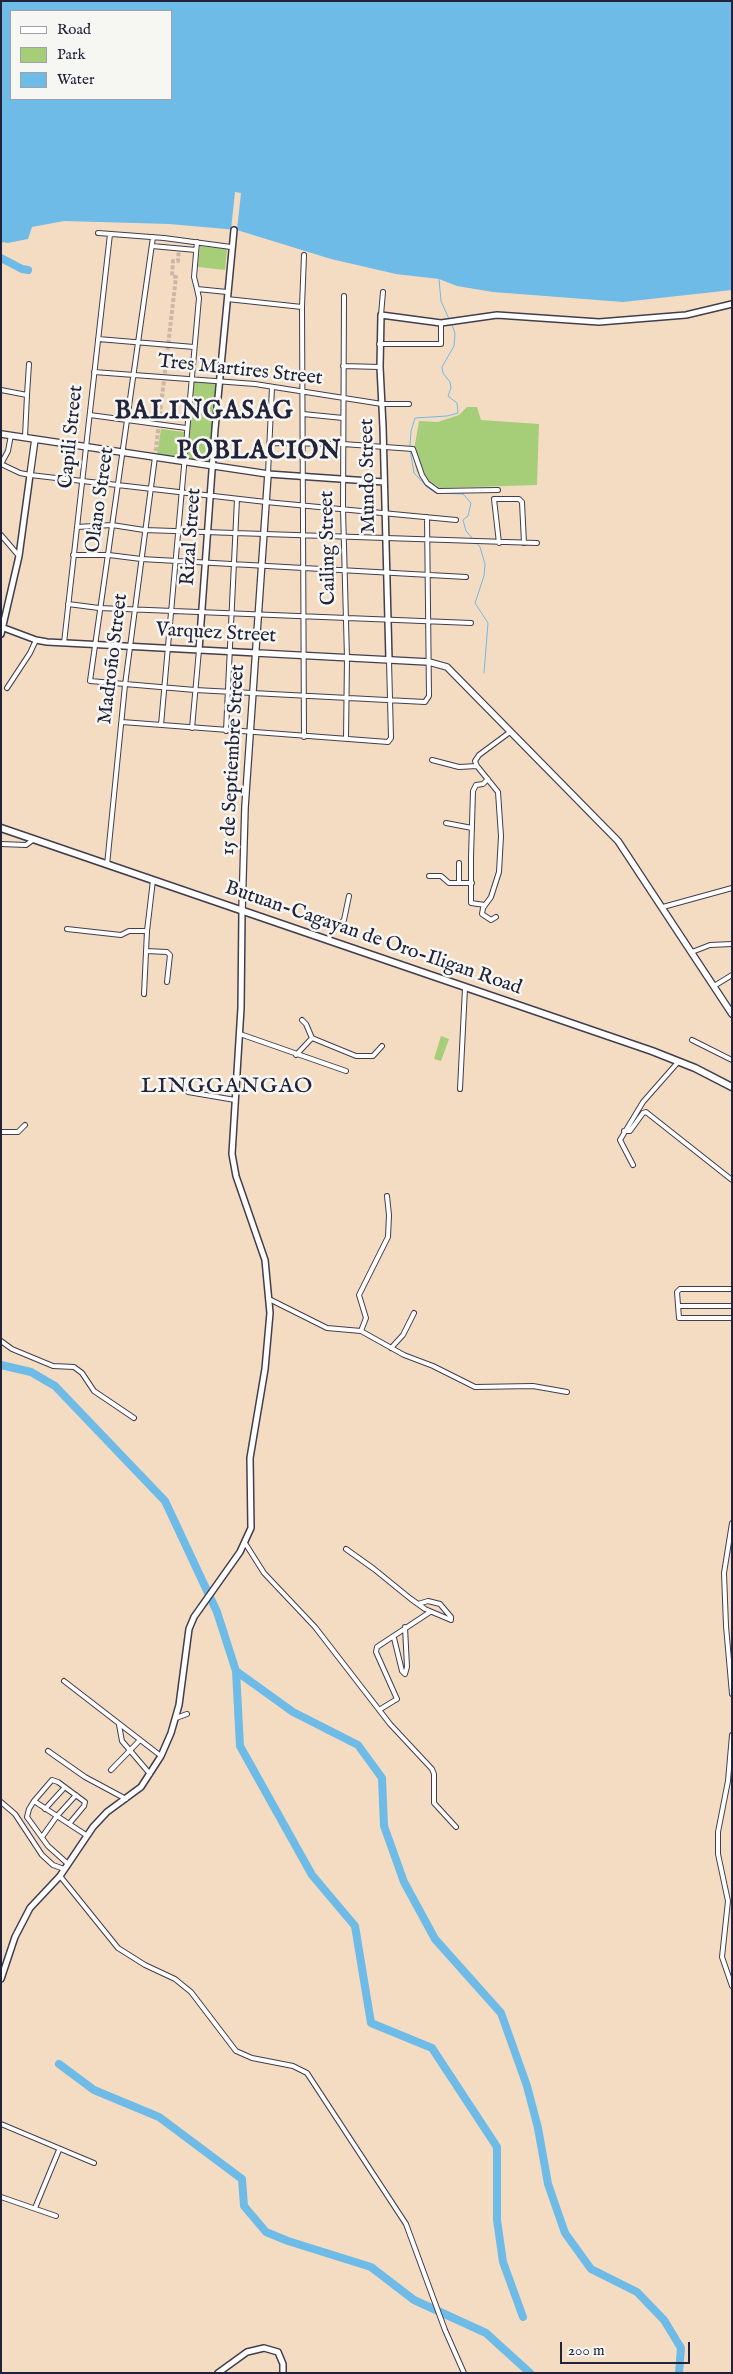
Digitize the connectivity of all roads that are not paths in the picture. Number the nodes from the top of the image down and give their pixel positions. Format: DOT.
graph roads {
  1 [pos="234,230"];
  2 [pos="98,233"];
  3 [pos="110,234"];
  4 [pos="153,237"];
  5 [pos="197,242"];
  6 [pos="152,246"];
  7 [pos="231,247"];
  8 [pos="196,250"];
  9 [pos="304,255"];
  10 [pos="197,289"];
  11 [pos="227,292"];
  12 [pos="383,292"];
  13 [pos="344,296"];
  14 [pos="227,299"];
  15 [pos="732,304"];
  16 [pos="302,307"];
  17 [pos="381,315"];
  18 [pos="444,323"];
  19 [pos="98,339"];
  20 [pos="138,343"];
  21 [pos="379,344"];
  22 [pos="194,347"];
  23 [pos="29,364"];
  24 [pos="343,366"];
  25 [pos="380,367"];
  26 [pos="94,372"];
  27 [pos="134,375"];
  28 [pos="191,380"];
  29 [pos="219,381"];
  30 [pos="272,387"];
  31 [pos="1,390"];
  32 [pos="302,391"];
  33 [pos="27,395"];
  34 [pos="343,398"];
  35 [pos="382,404"];
  36 [pos="409,404"];
  37 [pos="303,414"];
  38 [pos="90,416"];
  39 [pos="343,418"];
  40 [pos="127,420"];
  41 [pos="186,428"];
  42 [pos="1,434"];
  43 [pos="11,435"];
  44 [pos="24,437"];
  45 [pos="35,439"];
  46 [pos="270,443"];
  47 [pos="303,444"];
  48 [pos="343,444"];
  49 [pos="384,446"];
  50 [pos="87,447"];
  51 [pos="123,452"];
  52 [pos="155,458"];
  53 [pos="184,462"];
  54 [pos="1,464"];
  55 [pos="212,467"];
  56 [pos="268,474"];
  57 [pos="30,475"];
  58 [pos="303,477"];
  59 [pos="343,479"];
  60 [pos="83,480"];
  61 [pos="384,482"];
  62 [pos="119,484"];
  63 [pos="150,488"];
  64 [pos="498,490"];
  65 [pos="181,492"];
  66 [pos="210,496"];
  67 [pos="237,499"];
  68 [pos="266,502"];
  69 [pos="302,505"];
  70 [pos="343,509"];
  71 [pos="385,513"];
  72 [pos="427,517"];
  73 [pos="456,520"];
  74 [pos="112,525"];
  75 [pos="77,527"];
  76 [pos="144,530"];
  77 [pos="178,530"];
  78 [pos="208,532"];
  79 [pos="236,533"];
  80 [pos="264,534"];
  81 [pos="1,535"];
  82 [pos="302,535"];
  83 [pos="343,537"];
  84 [pos="386,538"];
  85 [pos="426,540"];
  86 [pos="537,542"];
  87 [pos="499,543"];
  88 [pos="524,543"];
  89 [pos="74,554"];
  90 [pos="109,554"];
  91 [pos="19,556"];
  92 [pos="141,559"];
  93 [pos="174,560"];
  94 [pos="205,562"];
  95 [pos="235,564"];
  96 [pos="262,566"];
  97 [pos="303,568"];
  98 [pos="345,571"];
  99 [pos="386,573"];
  100 [pos="426,575"];
  101 [pos="466,578"];
  102 [pos="68,604"];
  103 [pos="99,608"];
  104 [pos="135,609"];
  105 [pos="170,610"];
  106 [pos="202,611"];
  107 [pos="232,613"];
  108 [pos="260,614"];
  109 [pos="303,615"];
  110 [pos="346,617"];
  111 [pos="388,619"];
  112 [pos="428,621"];
  113 [pos="471,623"];
  114 [pos="4,628"];
  115 [pos="1,634"];
  116 [pos="36,640"];
  117 [pos="64,643"];
  118 [pos="95,645"];
  119 [pos="130,646"];
  120 [pos="167,648"];
  121 [pos="199,650"];
  122 [pos="230,651"];
  123 [pos="257,653"];
  124 [pos="304,655"];
  125 [pos="347,658"];
  126 [pos="389,660"];
  127 [pos="429,662"];
  128 [pos="125,685"];
  129 [pos="7,688"];
  130 [pos="164,688"];
  131 [pos="196,690"];
  132 [pos="228,691"];
  133 [pos="254,693"];
  134 [pos="303,696"];
  135 [pos="347,698"];
  136 [pos="390,700"];
  137 [pos="122,722"];
  138 [pos="160,725"];
  139 [pos="192,728"];
  140 [pos="226,731"];
  141 [pos="510,732"];
  142 [pos="251,733"];
  143 [pos="304,736"];
  144 [pos="346,739"];
  145 [pos="432,760"];
  146 [pos="477,766"];
  147 [pos="488,779"];
  148 [pos="446,823"];
  149 [pos="1,828"];
  150 [pos="472,828"];
  151 [pos="34,839"];
  152 [pos="1,844"];
  153 [pos="459,864"];
  154 [pos="107,865"];
  155 [pos="429,876"];
  156 [pos="153,880"];
  157 [pos="458,883"];
  158 [pos="472,883"];
  159 [pos="732,888"];
  160 [pos="349,896"];
  161 [pos="485,906"];
  162 [pos="663,907"];
  163 [pos="242,911"];
  164 [pos="496,917"];
  165 [pos="67,929"];
  166 [pos="147,931"];
  167 [pos="328,940"];
  168 [pos="732,944"];
  169 [pos="146,951"];
  170 [pos="692,952"];
  171 [pos="732,976"];
  172 [pos="168,982"];
  173 [pos="714,986"];
  174 [pos="465,988"];
  175 [pos="144,994"];
  176 [pos="729,1003"];
  177 [pos="732,1014"];
  178 [pos="302,1020"];
  179 [pos="310,1032"];
  180 [pos="240,1034"];
  181 [pos="312,1038"];
  182 [pos="692,1040"];
  183 [pos="305,1046"];
  184 [pos="382,1046"];
  185 [pos="296,1055"];
  186 [pos="732,1060"];
  187 [pos="679,1061"];
  188 [pos="346,1071"];
  189 [pos="732,1087"];
  190 [pos="460,1089"];
  191 [pos="188,1092"];
  192 [pos="235,1100"];
  193 [pos="25,1125"];
  194 [pos="624,1131"];
  195 [pos="1,1132"];
  196 [pos="632,1165"];
  197 [pos="732,1180"];
  198 [pos="387,1196"];
  199 [pos="732,1289"];
  200 [pos="269,1299"];
  201 [pos="678,1306"];
  202 [pos="732,1306"];
  203 [pos="414,1313"];
  204 [pos="732,1318"];
  205 [pos="361,1331"];
  206 [pos="1,1341"];
  207 [pos="392,1348"];
  208 [pos="567,1392"];
  209 [pos="134,1418"];
  210 [pos="732,1522"];
  211 [pos="245,1543"];
  212 [pos="346,1549"];
  213 [pos="418,1604"];
  214 [pos="430,1612"];
  215 [pos="405,1627"];
  216 [pos="394,1638"];
  217 [pos="64,1681"];
  218 [pos="732,1694"];
  219 [pos="379,1710"];
  220 [pos="187,1714"];
  221 [pos="176,1718"];
  222 [pos="119,1724"];
  223 [pos="732,1734"];
  224 [pos="140,1740"];
  225 [pos="48,1751"];
  226 [pos="130,1751"];
  227 [pos="161,1756"];
  228 [pos="111,1770"];
  229 [pos="150,1774"];
  230 [pos="65,1787"];
  231 [pos="76,1795"];
  232 [pos="126,1799"];
  233 [pos="34,1801"];
  234 [pos="1,1802"];
  235 [pos="45,1809"];
  236 [pos="57,1816"];
  237 [pos="69,1824"];
  238 [pos="456,1827"];
  239 [pos="86,1835"];
  240 [pos="42,1838"];
  241 [pos="68,1864"];
  242 [pos="64,1870"];
  243 [pos="60,1876"];
  244 [pos="1,1979"];
  245 [pos="732,1986"];
  246 [pos="1,2124"];
  247 [pos="59,2150"];
  248 [pos="94,2164"];
  249 [pos="1,2197"];
  250 [pos="35,2208"];
  251 [pos="56,2216"];
  252 [pos="218,2373"];
  253 [pos="283,2373"];
  254 [pos="464,2373"];
  1 -- 7 [label="street, Rizal Street"];
  2 -- 3 [label="street"];
  3 -- 4 [label="street"];
  3 -- 19 [label="street, Capili Street"];
  4 -- 5 [label="street"];
  4 -- 6 [label="street, Olano Street"];
  5 -- 7 [label="street"];
  5 -- 8 [label="street"];
  6 -- 8 [label="street"];
  6 -- 20 [label="street, Olano Street"];
  7 -- 11 [label="street, Rizal Street"];
  8 -- 10 [label="street"];
  9 -- 16 [label="street"];
  10 -- 11 [label="street"];
  10 -- 22 [label="street"];
  11 -- 14 [label="street, Rizal Street"];
  12 -- 17 [label="street, Mundo Street"];
  13 -- 24 [label="street, Cailing Street"];
  14 -- 16 [label="street"];
  14 -- 29 [label="street, Rizal Street"];
  15 -- 18 [label="street"];
  16 -- 32 [label="street"];
  17 -- 18 [label="street"];
  17 -- 21 [label="street, Mundo Street"];
  18 -- 21 [label="street"];
  19 -- 20 [label="street"];
  19 -- 26 [label="street, Capili Street"];
  20 -- 22 [label="street"];
  20 -- 27 [label="street, Olano Street"];
  21 -- 25 [label="street, Mundo Street"];
  22 -- 28 [label="street"];
  23 -- 33 [label="street"];
  24 -- 25 [label="street"];
  24 -- 34 [label="street, Cailing Street"];
  25 -- 35 [label="street, Mundo Street"];
  26 -- 27 [label="street, Tres Martires Street"];
  26 -- 38 [label="street, Capili Street"];
  27 -- 28 [label="street, Tres Martires Street"];
  27 -- 40 [label="street, Olano Street"];
  28 -- 29 [label="street, Tres Martires Street"];
  28 -- 41 [label="street"];
  29 -- 30 [label="street, Tres Martires Street"];
  29 -- 55 [label="street, Rizal Street"];
  30 -- 32 [label="street, Tres Martires Street"];
  30 -- 46 [label="street, 15 de Septiembre Street"];
  31 -- 33 [label="street"];
  32 -- 34 [label="street, Tres Martires Street"];
  32 -- 37 [label="street"];
  33 -- 44 [label="street"];
  34 -- 35 [label="street, Tres Martires Street"];
  34 -- 39 [label="street, Cailing Street"];
  35 -- 36 [label="street, Tres Martires Street"];
  35 -- 49 [label="street, Mundo Street"];
  37 -- 39 [label="street"];
  37 -- 47 [label="street"];
  38 -- 40 [label="street"];
  38 -- 50 [label="street, Capili Street"];
  39 -- 48 [label="street, Cailing Street"];
  40 -- 41 [label="street"];
  40 -- 51 [label="street, Olano Street"];
  41 -- 53 [label="street"];
  42 -- 43 [label="main road"];
  43 -- 44 [label="main road"];
  43 -- 54 [label="street"];
  44 -- 45 [label="main road"];
  45 -- 50 [label="main road"];
  45 -- 57 [label="main road"];
  46 -- 47 [label="street"];
  46 -- 56 [label="street, 15 de Septiembre Street"];
  47 -- 48 [label="street"];
  47 -- 58 [label="street"];
  48 -- 49 [label="street"];
  48 -- 59 [label="street, Cailing Street"];
  49 -- 61 [label="street, Mundo Street"];
  49 -- 64 [label="street"];
  50 -- 51 [label="main road"];
  50 -- 60 [label="street, Capili Street"];
  51 -- 52 [label="main road"];
  51 -- 62 [label="street, Olano Street"];
  52 -- 53 [label="main road"];
  52 -- 63 [label="street, Madroño Street"];
  53 -- 55 [label="main road"];
  53 -- 65 [label="street"];
  54 -- 57 [label="street"];
  55 -- 56 [label="main road"];
  55 -- 66 [label="street, Rizal Street"];
  56 -- 58 [label="street"];
  56 -- 68 [label="main road, 15 de Septiembre Street"];
  57 -- 60 [label="street"];
  57 -- 91 [label="street"];
  58 -- 59 [label="street"];
  58 -- 69 [label="street"];
  59 -- 61 [label="street"];
  59 -- 70 [label="street, Cailing Street"];
  60 -- 62 [label="street"];
  60 -- 75 [label="street, Capili Street"];
  61 -- 71 [label="street, Mundo Street"];
  62 -- 63 [label="street"];
  62 -- 74 [label="street, Olano Street"];
  63 -- 65 [label="street"];
  63 -- 76 [label="street, Madroño Street"];
  65 -- 66 [label="street"];
  65 -- 77 [label="street"];
  66 -- 67 [label="street"];
  66 -- 78 [label="street, Rizal Street"];
  67 -- 68 [label="street"];
  67 -- 79 [label="street"];
  68 -- 69 [label="street"];
  68 -- 80 [label="main road, 15 de Septiembre Street"];
  69 -- 70 [label="street"];
  69 -- 82 [label="street"];
  70 -- 71 [label="street"];
  70 -- 83 [label="street, Cailing Street"];
  71 -- 72 [label="street"];
  71 -- 84 [label="street, Mundo Street"];
  72 -- 73 [label="street"];
  72 -- 85 [label="street"];
  74 -- 75 [label="street"];
  74 -- 76 [label="street"];
  74 -- 90 [label="street, Olano Street"];
  75 -- 89 [label="street, Capili Street"];
  76 -- 77 [label="street"];
  76 -- 92 [label="street, Madroño Street"];
  77 -- 78 [label="street"];
  77 -- 93 [label="street"];
  78 -- 79 [label="street"];
  78 -- 94 [label="street, Rizal Street"];
  79 -- 80 [label="street"];
  79 -- 95 [label="street"];
  80 -- 82 [label="street"];
  80 -- 96 [label="main road, 15 de Septiembre Street"];
  81 -- 91 [label="street"];
  82 -- 83 [label="street"];
  82 -- 97 [label="street"];
  83 -- 84 [label="street"];
  83 -- 98 [label="street, Cailing Street"];
  84 -- 85 [label="street"];
  84 -- 99 [label="street, Mundo Street"];
  85 -- 87 [label="street"];
  85 -- 100 [label="street"];
  86 -- 88 [label="street"];
  87 -- 88 [label="street"];
  87 -- 88 [label="street"];
  89 -- 90 [label="street"];
  89 -- 102 [label="street, Capili Street"];
  90 -- 92 [label="street"];
  90 -- 103 [label="street, Olano Street"];
  91 -- 114 [label="street"];
  92 -- 93 [label="street"];
  92 -- 104 [label="street, Madroño Street"];
  93 -- 94 [label="street"];
  93 -- 105 [label="street"];
  94 -- 95 [label="street"];
  94 -- 106 [label="street, Rizal Street"];
  95 -- 96 [label="street"];
  95 -- 107 [label="street"];
  96 -- 97 [label="street"];
  96 -- 108 [label="main road, 15 de Septiembre Street"];
  97 -- 98 [label="street"];
  97 -- 109 [label="street"];
  98 -- 99 [label="street"];
  98 -- 110 [label="street, Cailing Street"];
  99 -- 100 [label="street"];
  99 -- 111 [label="street, Mundo Street"];
  100 -- 101 [label="street"];
  100 -- 112 [label="street"];
  102 -- 103 [label="street"];
  102 -- 117 [label="street, Capili Street"];
  103 -- 104 [label="street"];
  103 -- 118 [label="street, Olano Street"];
  104 -- 105 [label="street"];
  104 -- 119 [label="street, Madroño Street"];
  105 -- 106 [label="street"];
  105 -- 120 [label="street"];
  106 -- 107 [label="street"];
  106 -- 121 [label="street, Rizal Street"];
  107 -- 108 [label="street"];
  107 -- 122 [label="street"];
  108 -- 109 [label="street"];
  108 -- 123 [label="main road, 15 de Septiembre Street"];
  109 -- 110 [label="street"];
  109 -- 124 [label="street"];
  110 -- 111 [label="street"];
  110 -- 125 [label="street, Cailing Street"];
  111 -- 112 [label="street"];
  111 -- 126 [label="street, Mundo Street"];
  112 -- 113 [label="street"];
  112 -- 127 [label="street"];
  114 -- 115 [label="street"];
  114 -- 116 [label="street, Varquez Street"];
  116 -- 117 [label="street, Varquez Street"];
  116 -- 129 [label="street"];
  117 -- 118 [label="street, Varquez Street"];
  118 -- 119 [label="street, Varquez Street"];
  118 -- 128 [label="street, Olano Street"];
  119 -- 120 [label="street, Varquez Street"];
  119 -- 128 [label="street, Madroño Street"];
  120 -- 121 [label="street, Varquez Street"];
  120 -- 130 [label="street"];
  121 -- 122 [label="street, Varquez Street"];
  121 -- 131 [label="street, Rizal Street"];
  122 -- 123 [label="street, Varquez Street"];
  122 -- 132 [label="street"];
  123 -- 124 [label="main road, Varquez Street"];
  123 -- 133 [label="main road, 15 de Septiembre Street"];
  124 -- 125 [label="main road, Varquez Street"];
  124 -- 134 [label="street"];
  125 -- 126 [label="main road, Varquez Street"];
  125 -- 135 [label="street, Cailing Street"];
  126 -- 127 [label="main road, Varquez Street"];
  126 -- 136 [label="street"];
  127 -- 136 [label="street"];
  127 -- 141 [label="main road, Varquez Street"];
  128 -- 130 [label="street"];
  128 -- 137 [label="street, Madroño Street"];
  130 -- 131 [label="street"];
  130 -- 138 [label="street"];
  131 -- 132 [label="street"];
  131 -- 139 [label="street, Rizal Street"];
  132 -- 133 [label="street"];
  132 -- 140 [label="street"];
  133 -- 134 [label="street"];
  133 -- 142 [label="main road, 15 de Septiembre Street"];
  134 -- 135 [label="street"];
  134 -- 143 [label="street"];
  135 -- 136 [label="street"];
  135 -- 144 [label="street, Cailing Street"];
  136 -- 144 [label="street"];
  137 -- 138 [label="street"];
  137 -- 154 [label="street, Madroño Street"];
  138 -- 139 [label="street"];
  139 -- 140 [label="street"];
  140 -- 142 [label="street"];
  141 -- 146 [label="street"];
  141 -- 162 [label="main road, Varquez Street"];
  142 -- 143 [label="street"];
  142 -- 163 [label="main road, 15 de Septiembre Street"];
  143 -- 144 [label="street"];
  145 -- 146 [label="street"];
  146 -- 147 [label="street"];
  147 -- 150 [label="street"];
  147 -- 161 [label="street"];
  148 -- 150 [label="street"];
  149 -- 151 [label="highway, Butuan-Cagayan de Oro-Iligan Road"];
  150 -- 158 [label="street"];
  151 -- 152 [label="street"];
  151 -- 154 [label="highway, Butuan-Cagayan de Oro-Iligan Road"];
  153 -- 157 [label="street"];
  154 -- 156 [label="highway, Butuan-Cagayan de Oro-Iligan Road"];
  155 -- 157 [label="street"];
  156 -- 163 [label="highway, Butuan-Cagayan de Oro-Iligan Road"];
  156 -- 166 [label="street"];
  157 -- 158 [label="street"];
  158 -- 161 [label="street"];
  159 -- 162 [label="street"];
  160 -- 167 [label="street"];
  161 -- 164 [label="street"];
  162 -- 170 [label="main road, Varquez Street"];
  163 -- 167 [label="highway, Butuan-Cagayan de Oro-Iligan Road"];
  163 -- 180 [label="street, 15 de Septiembre Street"];
  165 -- 166 [label="street"];
  166 -- 169 [label="street"];
  167 -- 174 [label="highway, Butuan-Cagayan de Oro-Iligan Road"];
  168 -- 170 [label="street"];
  169 -- 172 [label="street"];
  169 -- 175 [label="street"];
  170 -- 173 [label="main road, Varquez Street"];
  171 -- 173 [label="street"];
  173 -- 176 [label="main road, Varquez Street"];
  174 -- 187 [label="highway, Butuan-Cagayan de Oro-Iligan Road"];
  174 -- 190 [label="street"];
  176 -- 177 [label="main road, Varquez Street"];
  178 -- 179 [label="street"];
  179 -- 181 [label="street"];
  179 -- 183 [label="street"];
  180 -- 185 [label="street"];
  180 -- 192 [label="street, 15 de Septiembre Street"];
  181 -- 183 [label="street"];
  181 -- 184 [label="street"];
  182 -- 186 [label="street"];
  183 -- 185 [label="street"];
  185 -- 188 [label="street"];
  187 -- 189 [label="highway, Butuan-Cagayan de Oro-Iligan Road"];
  187 -- 194 [label="street"];
  191 -- 192 [label="street"];
  192 -- 200 [label="street, 15 de Septiembre Street"];
  193 -- 195 [label="street"];
  194 -- 196 [label="street"];
  194 -- 197 [label="street"];
  198 -- 205 [label="street"];
  199 -- 201 [label="street"];
  200 -- 205 [label="street"];
  200 -- 211 [label="street, 15 de Septiembre Street"];
  201 -- 202 [label="street"];
  201 -- 204 [label="street"];
  203 -- 207 [label="street"];
  205 -- 207 [label="street"];
  206 -- 209 [label="street"];
  207 -- 208 [label="street"];
  210 -- 218 [label="street"];
  211 -- 219 [label="street"];
  211 -- 221 [label="street, 15 de Septiembre Street"];
  212 -- 213 [label="street"];
  213 -- 214 [label="street"];
  213 -- 214 [label="street"];
  214 -- 215 [label="street"];
  215 -- 216 [label="street"];
  215 -- 216 [label="street"];
  216 -- 219 [label="street"];
  217 -- 222 [label="street"];
  219 -- 238 [label="street"];
  220 -- 221 [label="street"];
  221 -- 227 [label="street, 15 de Septiembre Street"];
  222 -- 224 [label="street"];
  222 -- 226 [label="street"];
  223 -- 245 [label="street"];
  224 -- 226 [label="street"];
  224 -- 227 [label="street"];
  225 -- 232 [label="street"];
  226 -- 228 [label="street"];
  226 -- 229 [label="street"];
  227 -- 229 [label="street, 15 de Septiembre Street"];
  229 -- 232 [label="street, 15 de Septiembre Street"];
  230 -- 231 [label="street"];
  230 -- 233 [label="street"];
  230 -- 235 [label="street"];
  231 -- 236 [label="street"];
  231 -- 237 [label="street"];
  232 -- 239 [label="street, 15 de Septiembre Street"];
  233 -- 235 [label="street"];
  233 -- 240 [label="street"];
  234 -- 242 [label="street"];
  235 -- 236 [label="street"];
  236 -- 237 [label="street"];
  236 -- 240 [label="street"];
  237 -- 239 [label="street"];
  239 -- 241 [label="street, 15 de Septiembre Street"];
  240 -- 241 [label="street"];
  241 -- 242 [label="street, 15 de Septiembre Street"];
  242 -- 243 [label="street, 15 de Septiembre Street"];
  243 -- 244 [label="street, 15 de Septiembre Street"];
  243 -- 254 [label="street"];
  246 -- 247 [label="street"];
  247 -- 248 [label="street"];
  247 -- 250 [label="street"];
  249 -- 250 [label="street"];
  250 -- 251 [label="street"];
  252 -- 253 [label="street"];
}
